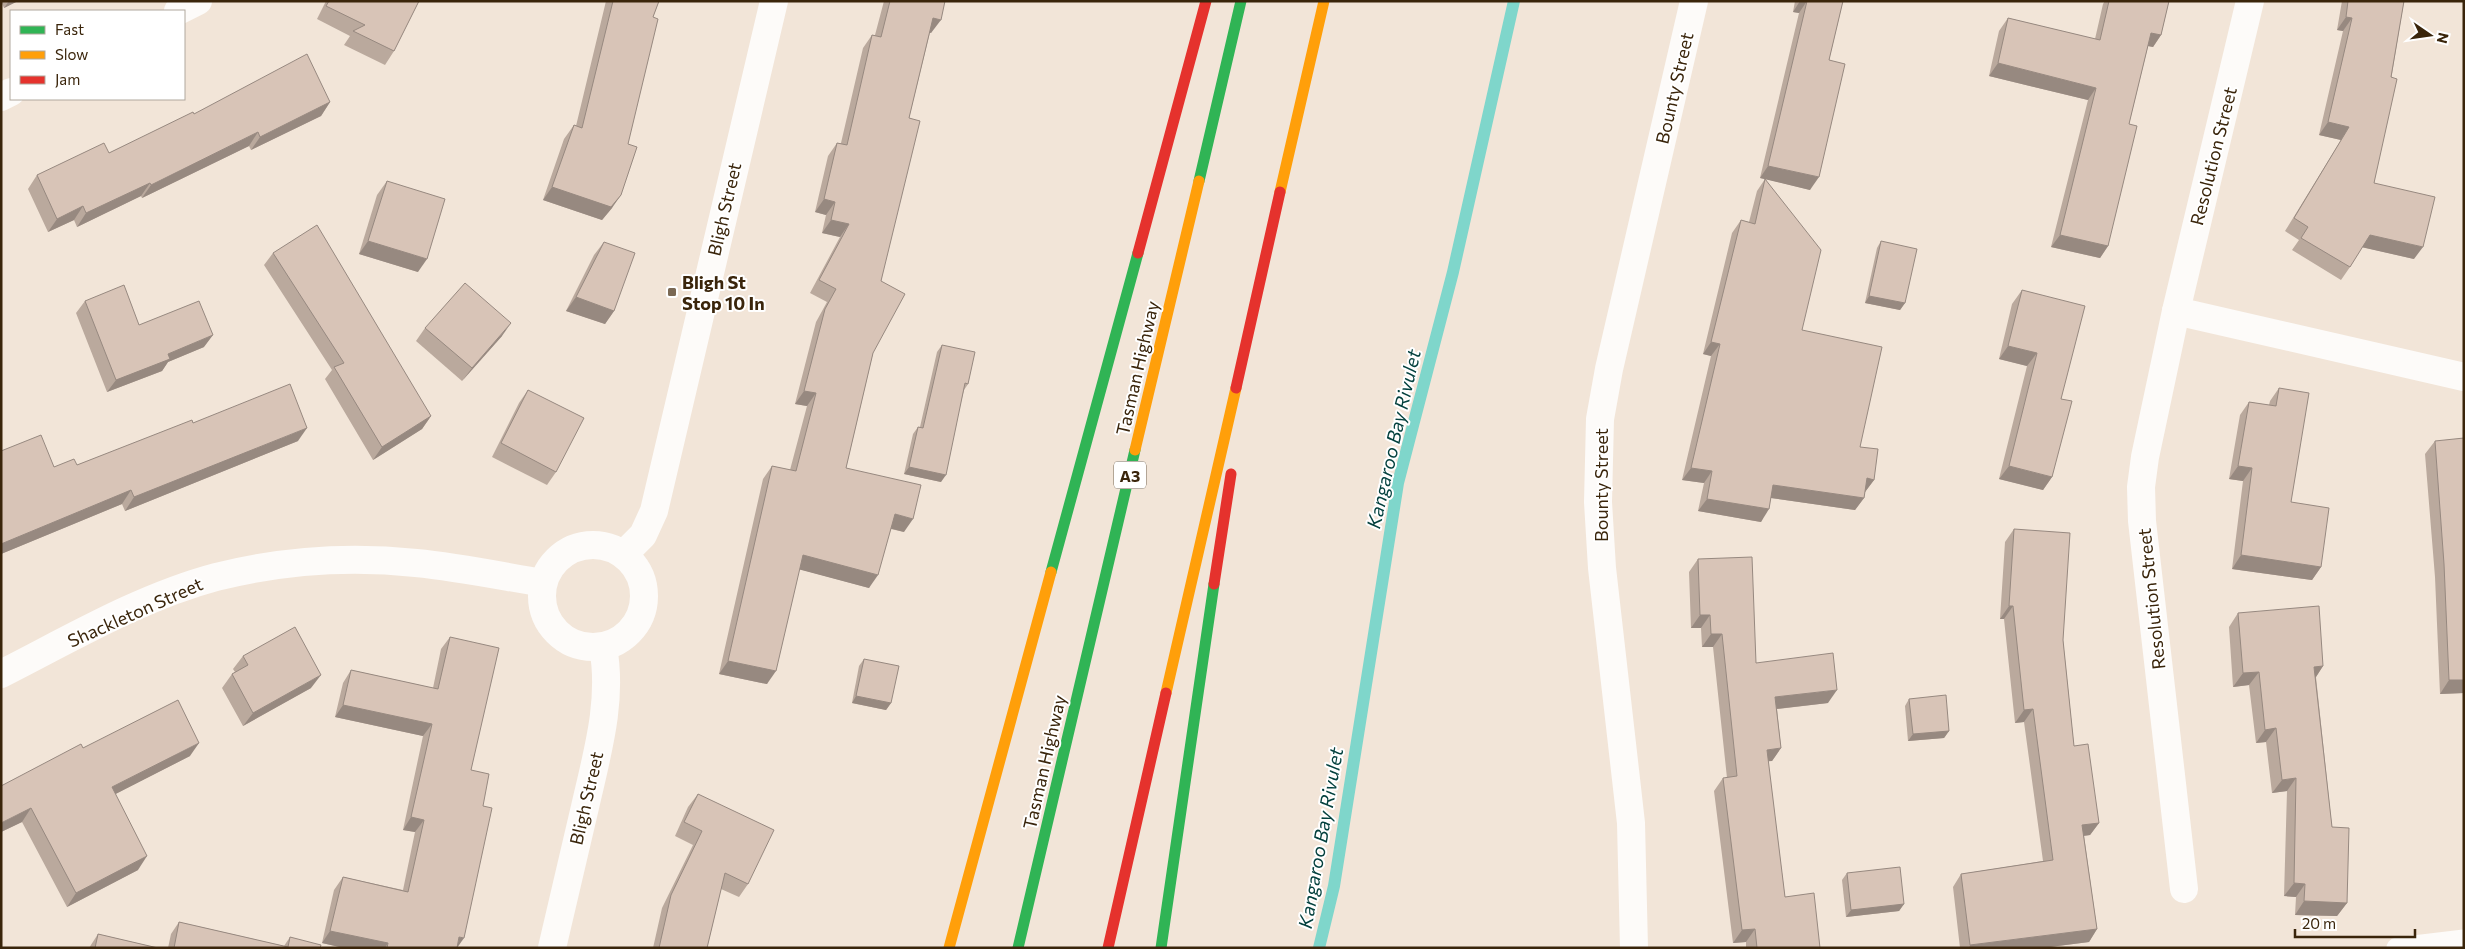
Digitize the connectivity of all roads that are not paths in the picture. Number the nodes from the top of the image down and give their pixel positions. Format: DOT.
graph roads {
  1 [pos="198,1"];
  2 [pos="774,1"];
  3 [pos="1206,1"];
  4 [pos="1241,1"];
  5 [pos="1324,1"];
  6 [pos="1694,1"];
  7 [pos="2250,1"];
  8 [pos="180,10"];
  9 [pos="1267,242"];
  10 [pos="2176,311"];
  11 [pos="2464,377"];
  12 [pos="1237,439"];
  13 [pos="1234,459"];
  14 [pos="624,554"];
  15 [pos="543,583"];
  16 [pos="603,647"];
  17 [pos="1,674"];
  18 [pos="2184,889"];
  19 [pos="2464,940"];
  20 [pos="552,948"];
  21 [pos="949,948"];
  22 [pos="1018,948"];
  23 [pos="1108,948"];
  24 [pos="1161,948"];
  25 [pos="1634,948"];
  26 [pos="2397,948"];
  1 -- 8 [label="street"];
  2 -- 14 [label="street, Bligh Street"];
  3 -- 21 [label="highway"];
  4 -- 22 [label="highway, Tasman Highway / A3"];
  5 -- 9 [label="highway"];
  6 -- 25 [label="street, Bounty Street"];
  7 -- 10 [label="street, Resolution Street"];
  9 -- 12 [label="highway"];
  9 -- 23 [label="highway"];
  10 -- 11 [label="street"];
  10 -- 18 [label="street, Resolution Street"];
  13 -- 24 [label="highway"];
  14 -- 15 [label="street"];
  14 -- 16 [label="street"];
  15 -- 16 [label="street"];
  15 -- 17 [label="street, Shackleton Street"];
  16 -- 20 [label="street, Bligh Street"];
  19 -- 26 [label="lane"];
}
